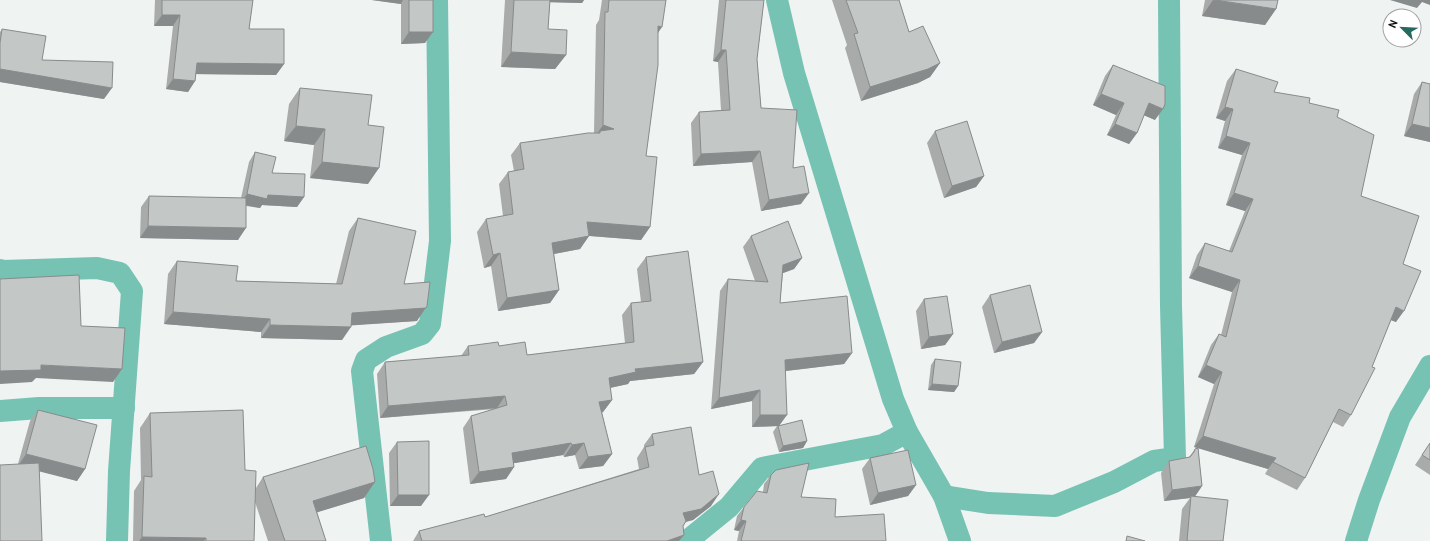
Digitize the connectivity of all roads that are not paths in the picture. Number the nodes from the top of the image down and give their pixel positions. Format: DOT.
graph roads {
  1 [pos="437,0"];
  2 [pos="777,0"];
  3 [pos="1169,0"];
  4 [pos="0,270"];
  5 [pos="1430,366"];
  6 [pos="124,408"];
  7 [pos="0,410"];
  8 [pos="907,432"];
  9 [pos="944,496"];
  10 [pos="117,541"];
  11 [pos="381,541"];
  12 [pos="687,541"];
  13 [pos="960,541"];
  14 [pos="1356,541"];
  1 -- 11 [label="street"];
  2 -- 8 [label="street"];
  3 -- 9 [label="street"];
  4 -- 6 [label="street"];
  5 -- 14 [label="street"];
  6 -- 7 [label="street"];
  6 -- 10 [label="street"];
  8 -- 9 [label="street"];
  8 -- 12 [label="street"];
  9 -- 13 [label="street"];
}
